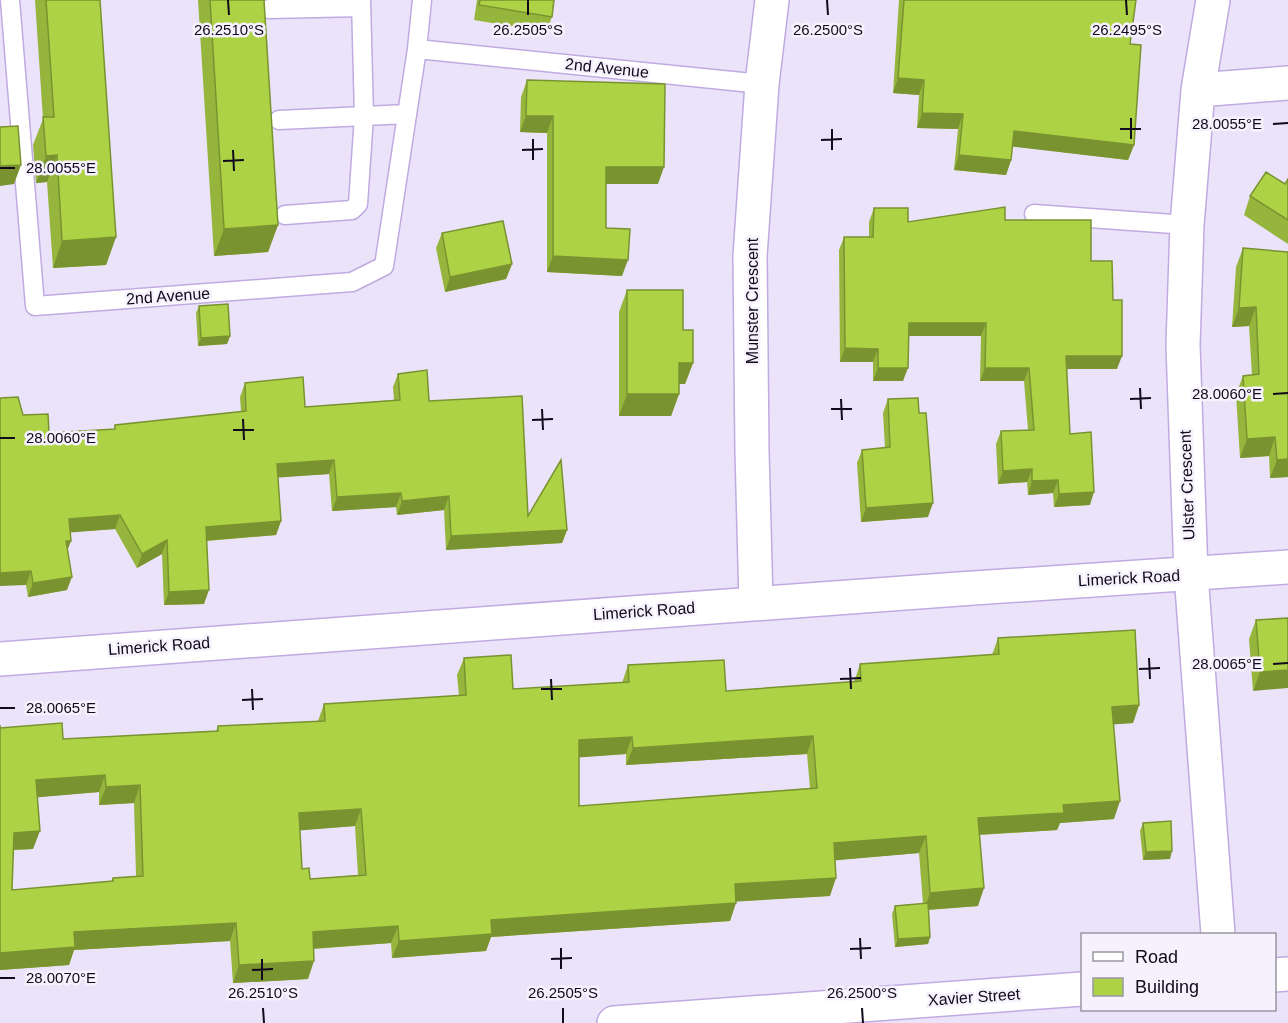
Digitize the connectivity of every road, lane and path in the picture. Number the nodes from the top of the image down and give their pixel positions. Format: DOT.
graph roads {
  1 [pos="422,0"];
  2 [pos="772,0"];
  3 [pos="1213,0"];
  4 [pos="361,4"];
  5 [pos="269,9"];
  6 [pos="7,10"];
  7 [pos="417,49"];
  8 [pos="1288,83"];
  9 [pos="762,84"];
  10 [pos="1198,90"];
  11 [pos="407,114"];
  12 [pos="364,116"];
  13 [pos="279,120"];
  14 [pos="1035,214"];
  15 [pos="285,215"];
  16 [pos="1187,225"];
  17 [pos="1288,567"];
  18 [pos="1191,574"];
  19 [pos="756,603"];
  20 [pos="0,659"];
  21 [pos="1218,933"];
  22 [pos="1081,989"];
  23 [pos="614,1023"];
  1 -- 7 [label="lane, 2nd Avenue"];
  2 -- 9 [label="street, Munster Crescent"];
  3 -- 10 [label="street, Ulster Crescent"];
  4 -- 5 [label="lane"];
  4 -- 12 [label="lane"];
  6 -- 11 [label="lane, 2nd Avenue"];
  7 -- 9 [label="lane, 2nd Avenue"];
  7 -- 11 [label="lane, 2nd Avenue"];
  8 -- 10 [label="street"];
  9 -- 19 [label="street, Munster Crescent"];
  10 -- 16 [label="street, Ulster Crescent"];
  11 -- 12 [label="lane"];
  12 -- 13 [label="lane"];
  12 -- 15 [label="lane"];
  14 -- 16 [label="lane"];
  16 -- 18 [label="street, Ulster Crescent"];
  17 -- 18 [label="street, Limerick Road"];
  18 -- 19 [label="street, Limerick Road"];
  18 -- 21 [label="street, Ulster Crescent"];
  19 -- 20 [label="street, Limerick Road"];
  22 -- 23 [label="street, Xavier Street"];
}
